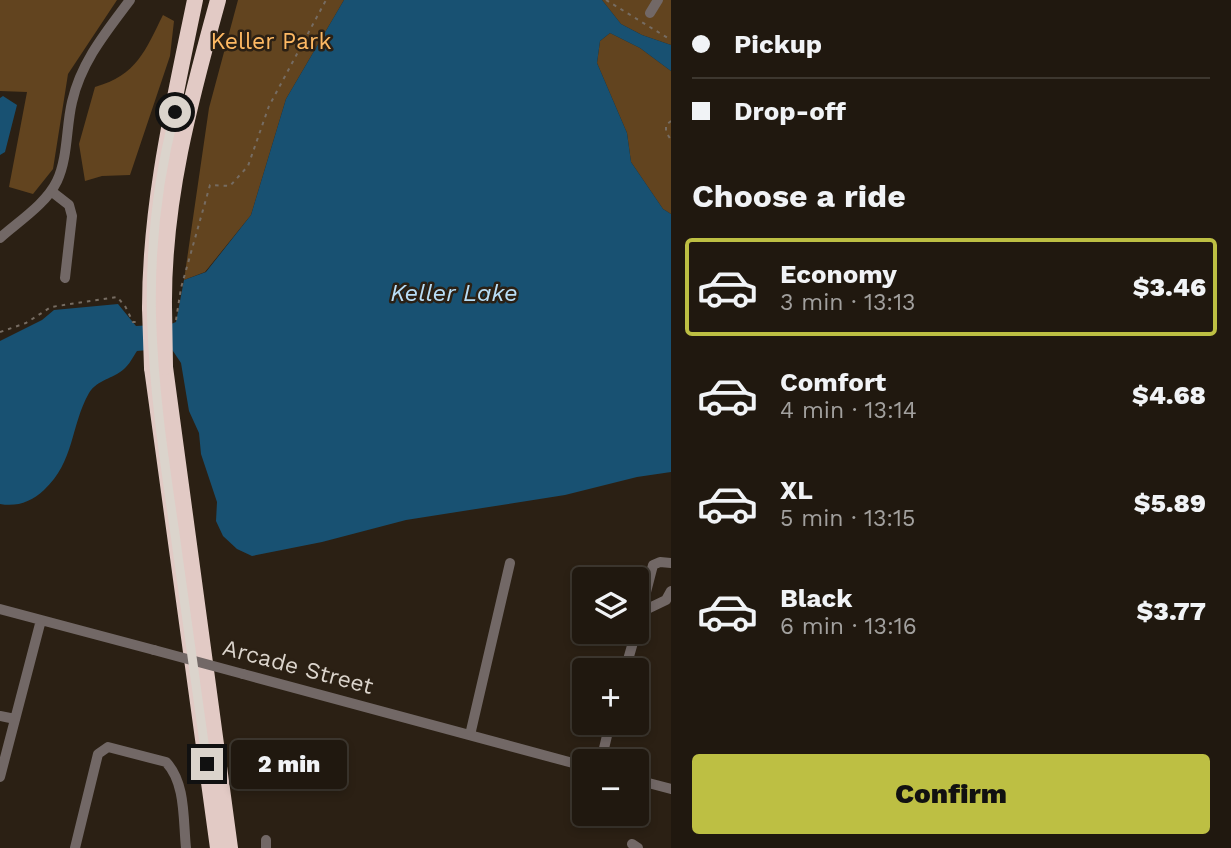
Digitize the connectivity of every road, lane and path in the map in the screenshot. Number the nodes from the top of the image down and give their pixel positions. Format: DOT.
graph roads {
  1 [pos="130,0"];
  2 [pos="195,0"];
  3 [pos="205,0"];
  4 [pos="218,0"];
  5 [pos="227,0"];
  6 [pos="326,0"];
  7 [pos="658,0"];
  8 [pos="607,1"];
  9 [pos="650,13"];
  10 [pos="671,40"];
  11 [pos="187,110"];
  12 [pos="671,121"];
  13 [pos="671,140"];
  14 [pos="163,158"];
  15 [pos="51,191"];
  16 [pos="0,238"];
  17 [pos="65,278"];
  18 [pos="157,307"];
  19 [pos="172,321"];
  20 [pos="133,322"];
  21 [pos="0,332"];
  22 [pos="159,368"];
  23 [pos="510,563"];
  24 [pos="671,563"];
  25 [pos="649,579"];
  26 [pos="671,591"];
  27 [pos="649,608"];
  28 [pos="0,609"];
  29 [pos="41,620"];
  30 [pos="0,716"];
  31 [pos="15,719"];
  32 [pos="470,735"];
  33 [pos="572,763"];
  34 [pos="0,777"];
  35 [pos="649,783"];
  36 [pos="671,789"];
  37 [pos="75,848"];
  38 [pos="186,848"];
  39 [pos="218,848"];
  40 [pos="230,848"];
  1 -- 15 [label="street"];
  2 -- 14 [label="highway"];
  3 -- 14 [label="highway"];
  4 -- 11 [label="highway"];
  5 -- 11 [label="highway"];
  6 -- 19 [label="path"];
  7 -- 9 [label="street"];
  8 -- 10 [label="path"];
  11 -- 18 [label="highway"];
  12 -- 13 [label="path"];
  14 -- 18 [label="highway"];
  15 -- 16 [label="street"];
  15 -- 17 [label="street"];
  18 -- 22 [label="highway, bridge"];
  20 -- 21 [label="path"];
  22 -- 39 [label="highway"];
  22 -- 40 [label="highway"];
  23 -- 32 [label="street"];
  24 -- 25 [label="street"];
  26 -- 27 [label="street"];
  28 -- 29 [label="street, Arcade Street"];
  29 -- 31 [label="street"];
  29 -- 32 [label="street, Arcade Street, bridge"];
  30 -- 31 [label="street"];
  31 -- 34 [label="street"];
  32 -- 33 [label="street, Arcade Street"];
  35 -- 36 [label="street"];
  37 -- 38 [label="street"];
}
